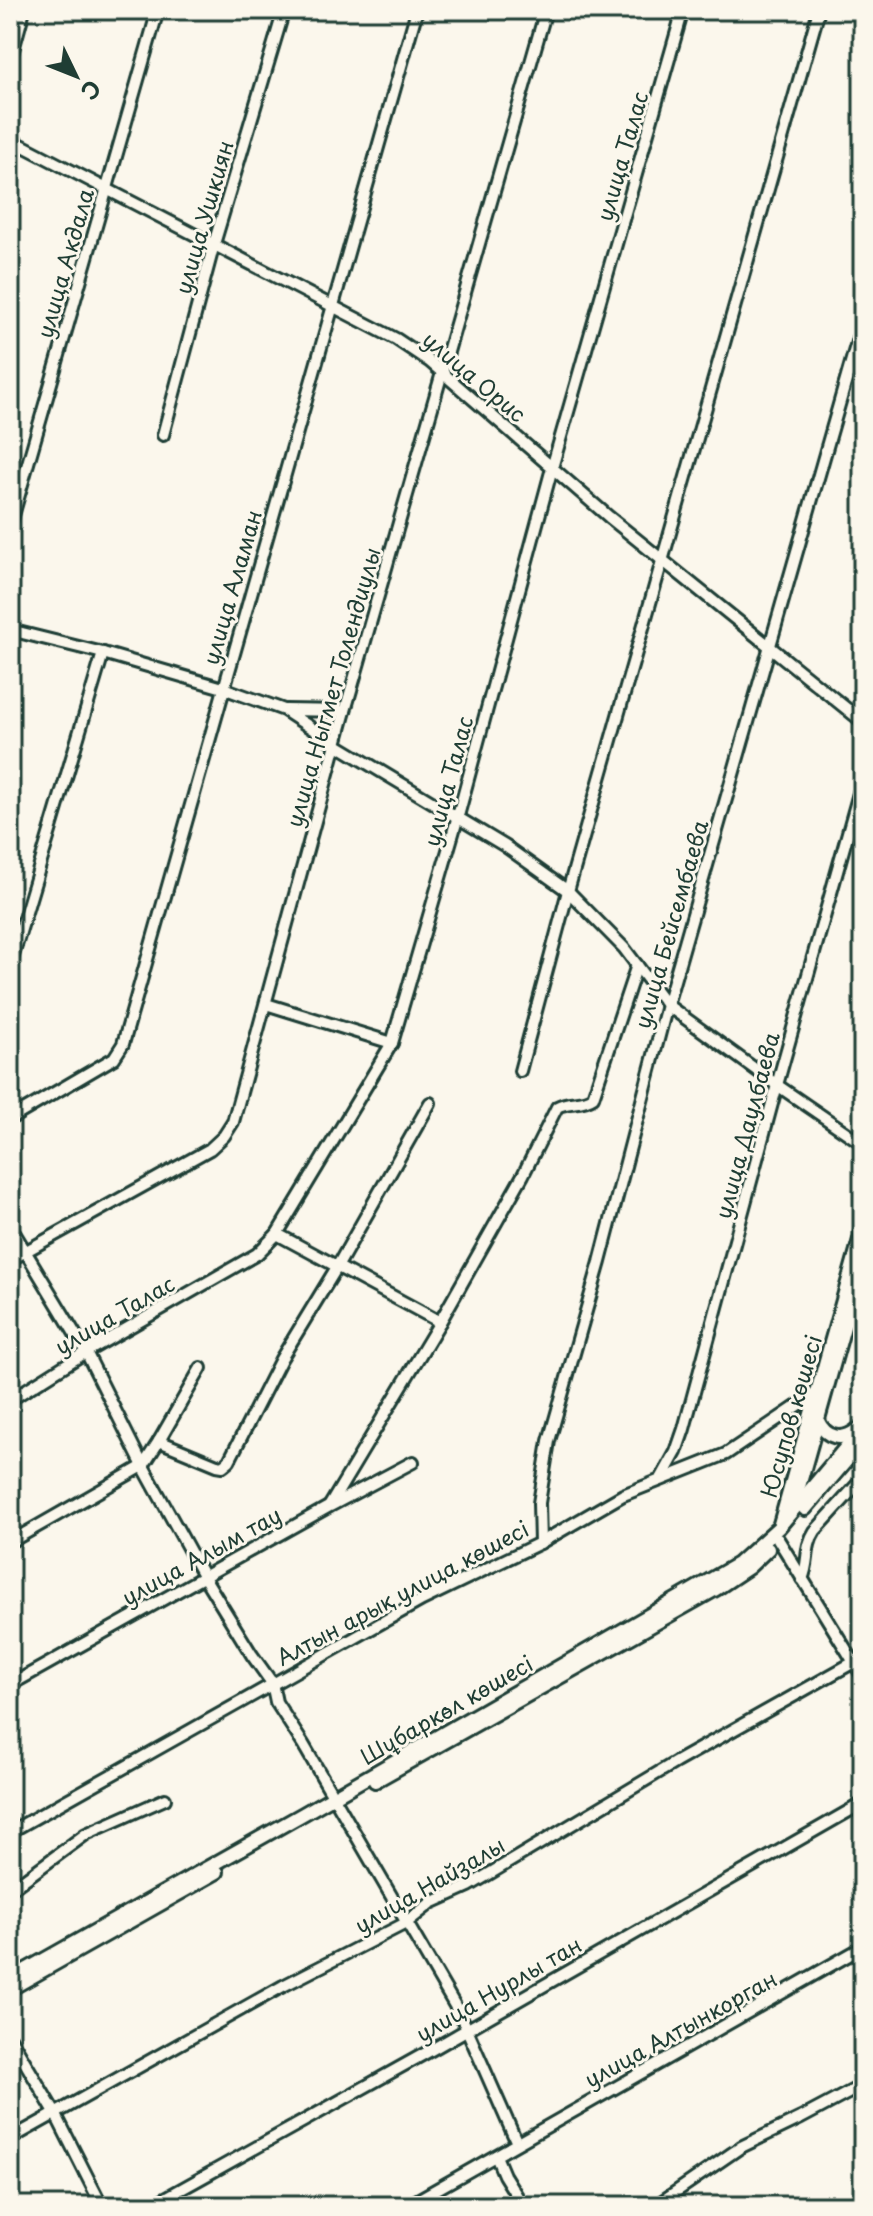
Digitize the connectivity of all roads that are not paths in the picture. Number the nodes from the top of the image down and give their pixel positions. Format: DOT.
graph roads {
  1 [pos="24,10"];
  2 [pos="158,10"];
  3 [pos="284,10"];
  4 [pos="417,10"];
  5 [pos="546,10"];
  6 [pos="665,10"];
  7 [pos="819,10"];
  8 [pos="683,12"];
  9 [pos="10,61"];
  10 [pos="10,139"];
  11 [pos="106,190"];
  12 [pos="214,244"];
  13 [pos="333,306"];
  14 [pos="863,321"];
  15 [pos="443,372"];
  16 [pos="163,435"];
  17 [pos="552,468"];
  18 [pos="10,526"];
  19 [pos="662,559"];
  20 [pos="10,630"];
  21 [pos="769,647"];
  22 [pos="103,653"];
  23 [pos="223,688"];
  24 [pos="284,710"];
  25 [pos="345,711"];
  26 [pos="863,722"];
  27 [pos="337,745"];
  28 [pos="863,779"];
  29 [pos="458,816"];
  30 [pos="568,891"];
  31 [pos="637,965"];
  32 [pos="10,966"];
  33 [pos="266,1004"];
  34 [pos="667,1005"];
  35 [pos="392,1043"];
  36 [pos="520,1071"];
  37 [pos="777,1085"];
  38 [pos="430,1103"];
  39 [pos="10,1119"];
  40 [pos="863,1144"];
  41 [pos="10,1226"];
  42 [pos="863,1229"];
  43 [pos="277,1234"];
  44 [pos="25,1252"];
  45 [pos="863,1259"];
  46 [pos="10,1260"];
  47 [pos="337,1267"];
  48 [pos="440,1322"];
  49 [pos="86,1352"];
  50 [pos="201,1368"];
  51 [pos="815,1394"];
  52 [pos="10,1400"];
  53 [pos="818,1421"];
  54 [pos="863,1426"];
  55 [pos="159,1441"];
  56 [pos="863,1441"];
  57 [pos="413,1462"];
  58 [pos="143,1466"];
  59 [pos="863,1478"];
  60 [pos="661,1479"];
  61 [pos="330,1506"];
  62 [pos="778,1533"];
  63 [pos="10,1542"];
  64 [pos="540,1543"];
  65 [pos="204,1577"];
  66 [pos="802,1579"];
  67 [pos="859,1660"];
  68 [pos="863,1677"];
  69 [pos="272,1683"];
  70 [pos="10,1685"];
  71 [pos="165,1799"];
  72 [pos="335,1800"];
  73 [pos="863,1803"];
  74 [pos="10,1832"];
  75 [pos="10,1890"];
  76 [pos="406,1923"];
  77 [pos="863,1947"];
  78 [pos="10,1979"];
  79 [pos="10,1989"];
  80 [pos="466,2030"];
  81 [pos="10,2037"];
  82 [pos="863,2085"];
  83 [pos="55,2113"];
  84 [pos="10,2139"];
  85 [pos="517,2143"];
  86 [pos="496,2156"];
  87 [pos="102,2206"];
  88 [pos="151,2206"];
  89 [pos="407,2206"];
  90 [pos="523,2206"];
  91 [pos="655,2206"];
  1 -- 9 [label="street"];
  2 -- 11 [label="street, улица Акдала"];
  3 -- 12 [label="street, улица Ушкиян"];
  4 -- 13 [label="street, улица Аламан"];
  5 -- 15 [label="street, улица Ныгмет Толендиулы"];
  6 -- 8 [label="street"];
  7 -- 19 [label="street"];
  8 -- 17 [label="street, улица Талас"];
  10 -- 11 [label="street, улица Орис"];
  11 -- 12 [label="street, улица Орис"];
  11 -- 18 [label="street, улица Акдала"];
  12 -- 13 [label="street, улица Орис"];
  12 -- 16 [label="street, улица Ушкиян"];
  13 -- 15 [label="street, улица Орис"];
  13 -- 23 [label="street, улица Аламан"];
  14 -- 21 [label="street, улица Бейсембаева"];
  15 -- 17 [label="street, улица Орис"];
  15 -- 25 [label="street, улица Ныгмет Толендиулы"];
  17 -- 19 [label="street, улица Орис"];
  17 -- 29 [label="street, улица Талас"];
  19 -- 21 [label="street, улица Орис"];
  19 -- 30 [label="street"];
  20 -- 22 [label="street"];
  21 -- 26 [label="street, улица Орис"];
  21 -- 34 [label="street, улица Бейсембаева"];
  22 -- 23 [label="street"];
  22 -- 32 [label="street"];
  23 -- 24 [label="street"];
  23 -- 39 [label="street, улица Аламан"];
  24 -- 25 [label="street"];
  24 -- 27 [label="street"];
  25 -- 27 [label="street, улица Ныгмет Толендиулы"];
  27 -- 29 [label="street"];
  27 -- 33 [label="street, улица Ныгмет Толендиулы"];
  28 -- 37 [label="street, улица Даулбаева"];
  29 -- 30 [label="street"];
  29 -- 35 [label="street, улица Талас"];
  30 -- 31 [label="street"];
  30 -- 36 [label="street"];
  31 -- 34 [label="street"];
  31 -- 48 [label="street"];
  33 -- 35 [label="street"];
  33 -- 44 [label="street, улица Ныгмет Толендиулы"];
  34 -- 37 [label="street"];
  34 -- 64 [label="street, улица Бейсембаева"];
  35 -- 43 [label="street, улица Талас"];
  37 -- 40 [label="street"];
  37 -- 60 [label="street, улица Даулбаева"];
  38 -- 47 [label="street"];
  41 -- 44 [label="street"];
  42 -- 51 [label="street, Юсупов көшесі"];
  43 -- 47 [label="street"];
  43 -- 49 [label="street, улица Талас"];
  44 -- 46 [label="street, улица Ныгмет Толендиулы"];
  44 -- 49 [label="street"];
  45 -- 53 [label="street, Юсупов көшесі"];
  47 -- 48 [label="street"];
  47 -- 55 [label="street"];
  48 -- 61 [label="street"];
  49 -- 52 [label="street, улица Талас"];
  49 -- 58 [label="street"];
  50 -- 55 [label="street"];
  51 -- 60 [label="street, Алтын арық улица көшесі"];
  51 -- 62 [label="street, Юсупов көшесі"];
  53 -- 54 [label="street"];
  53 -- 62 [label="street, Юсупов көшесі"];
  54 -- 62 [label="street, Шұбаркөл көшесі"];
  55 -- 58 [label="street"];
  56 -- 62 [label="street, Шұбаркөл көшесі"];
  57 -- 61 [label="street, улица Алым тау"];
  58 -- 63 [label="street"];
  58 -- 65 [label="street"];
  59 -- 66 [label="street"];
  60 -- 64 [label="street, Алтын арық улица көшесі"];
  61 -- 65 [label="street, улица Алым тау"];
  62 -- 66 [label="street"];
  62 -- 72 [label="street, Шұбаркөл көшесі"];
  64 -- 69 [label="street, Алтын арық улица көшесі"];
  65 -- 69 [label="street"];
  65 -- 70 [label="street, улица Алым тау"];
  66 -- 67 [label="street"];
  67 -- 68 [label="street"];
  67 -- 76 [label="street, улица Найзалы"];
  69 -- 72 [label="street"];
  69 -- 74 [label="street, Алтын арық улица көшесі"];
  71 -- 75 [label="street"];
  72 -- 76 [label="street"];
  72 -- 78 [label="street, Шұбаркөл көшесі"];
  72 -- 79 [label="street, Шұбаркөл көшесі"];
  73 -- 80 [label="street, улица Нурлы тан"];
  76 -- 80 [label="street"];
  76 -- 83 [label="street, улица Найзалы"];
  77 -- 85 [label="street, улица Алтынкорган"];
  80 -- 85 [label="street"];
  80 -- 88 [label="street, улица Нурлы тан"];
  81 -- 83 [label="street"];
  82 -- 91 [label="street"];
  83 -- 84 [label="street, улица Найзалы"];
  83 -- 87 [label="street"];
  85 -- 86 [label="street, улица Алтынкорган"];
  86 -- 89 [label="street, улица Алтынкорган"];
  86 -- 90 [label="street"];
}
